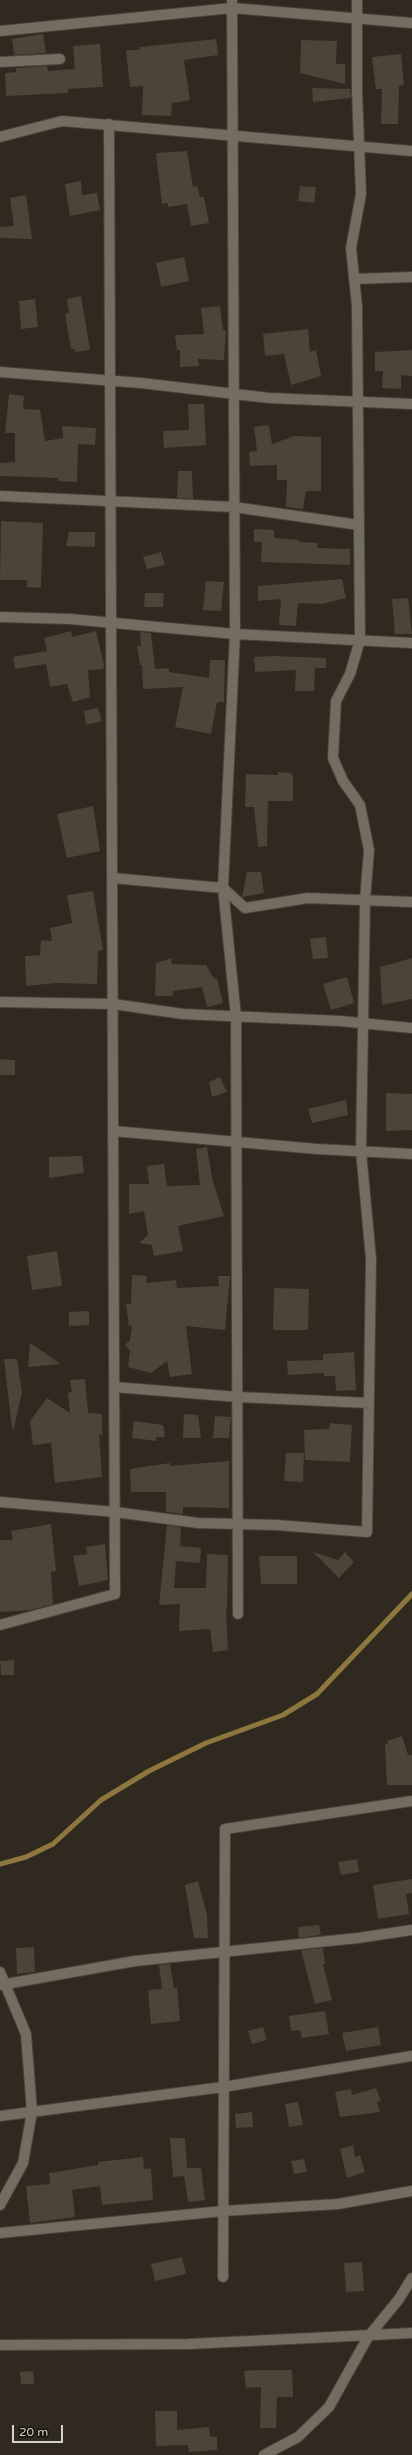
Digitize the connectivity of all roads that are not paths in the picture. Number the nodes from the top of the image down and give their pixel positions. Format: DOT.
graph roads {
  1 [pos="357,0"];
  2 [pos="232,4"];
  3 [pos="357,18"];
  4 [pos="412,23"];
  5 [pos="0,31"];
  6 [pos="60,59"];
  7 [pos="0,62"];
  8 [pos="109,124"];
  9 [pos="233,135"];
  10 [pos="0,137"];
  11 [pos="359,147"];
  12 [pos="412,151"];
  13 [pos="412,277"];
  14 [pos="354,279"];
  15 [pos="0,372"];
  16 [pos="110,380"];
  17 [pos="234,394"];
  18 [pos="359,401"];
  19 [pos="412,404"];
  20 [pos="0,496"];
  21 [pos="110,503"];
  22 [pos="234,508"];
  23 [pos="360,525"];
  24 [pos="0,617"];
  25 [pos="111,623"];
  26 [pos="235,634"];
  27 [pos="360,640"];
  28 [pos="412,643"];
  29 [pos="112,878"];
  30 [pos="222,888"];
  31 [pos="366,900"];
  32 [pos="412,902"];
  33 [pos="0,1002"];
  34 [pos="113,1004"];
  35 [pos="236,1017"];
  36 [pos="365,1024"];
  37 [pos="412,1028"];
  38 [pos="113,1132"];
  39 [pos="237,1142"];
  40 [pos="361,1151"];
  41 [pos="412,1154"];
  42 [pos="114,1387"];
  43 [pos="238,1397"];
  44 [pos="369,1403"];
  45 [pos="0,1502"];
  46 [pos="115,1512"];
  47 [pos="238,1524"];
  48 [pos="238,1614"];
  49 [pos="0,1625"];
  50 [pos="412,1801"];
  51 [pos="412,1930"];
  52 [pos="223,1952"];
  53 [pos="0,1972"];
  54 [pos="2,1984"];
  55 [pos="412,2056"];
  56 [pos="223,2087"];
  57 [pos="32,2112"];
  58 [pos="0,2116"];
  59 [pos="412,2191"];
  60 [pos="0,2205"];
  61 [pos="223,2211"];
  62 [pos="0,2234"];
  63 [pos="224,2277"];
  64 [pos="412,2278"];
  65 [pos="412,2333"];
  66 [pos="368,2337"];
  67 [pos="0,2345"];
  68 [pos="264,2455"];
  1 -- 3 [label="street"];
  2 -- 3 [label="street"];
  2 -- 5 [label="street"];
  2 -- 9 [label="street"];
  3 -- 4 [label="street"];
  3 -- 11 [label="street"];
  6 -- 7 [label="street"];
  8 -- 9 [label="street"];
  8 -- 10 [label="street"];
  8 -- 16 [label="street"];
  9 -- 11 [label="street"];
  9 -- 17 [label="street"];
  11 -- 12 [label="street"];
  11 -- 14 [label="street"];
  13 -- 14 [label="street"];
  14 -- 18 [label="street"];
  15 -- 16 [label="street"];
  16 -- 17 [label="street"];
  16 -- 21 [label="street"];
  17 -- 18 [label="street"];
  17 -- 22 [label="street"];
  18 -- 19 [label="street"];
  18 -- 23 [label="street"];
  20 -- 21 [label="street"];
  21 -- 22 [label="street"];
  21 -- 25 [label="street"];
  22 -- 23 [label="street"];
  22 -- 26 [label="street"];
  23 -- 27 [label="street"];
  24 -- 25 [label="street"];
  25 -- 26 [label="street"];
  25 -- 29 [label="street"];
  26 -- 27 [label="street"];
  26 -- 30 [label="street"];
  27 -- 28 [label="street"];
  27 -- 31 [label="street"];
  29 -- 30 [label="street"];
  29 -- 34 [label="street"];
  30 -- 31 [label="street"];
  30 -- 35 [label="street"];
  31 -- 32 [label="street"];
  31 -- 36 [label="street"];
  33 -- 34 [label="street"];
  34 -- 35 [label="street"];
  34 -- 38 [label="street"];
  35 -- 36 [label="street"];
  35 -- 39 [label="street"];
  36 -- 37 [label="street"];
  36 -- 40 [label="street"];
  38 -- 39 [label="street"];
  38 -- 42 [label="street"];
  39 -- 40 [label="street"];
  39 -- 43 [label="street"];
  40 -- 41 [label="street"];
  40 -- 44 [label="street"];
  42 -- 43 [label="street"];
  42 -- 46 [label="street"];
  43 -- 44 [label="street"];
  43 -- 47 [label="street"];
  44 -- 47 [label="street"];
  45 -- 46 [label="street"];
  46 -- 47 [label="street"];
  46 -- 49 [label="street"];
  47 -- 48 [label="street"];
  50 -- 52 [label="street"];
  51 -- 52 [label="street"];
  52 -- 54 [label="street"];
  52 -- 56 [label="street"];
  53 -- 54 [label="street"];
  54 -- 57 [label="street"];
  55 -- 56 [label="street"];
  56 -- 57 [label="street"];
  56 -- 61 [label="street"];
  57 -- 58 [label="street"];
  57 -- 60 [label="street"];
  59 -- 61 [label="street"];
  61 -- 62 [label="street"];
  61 -- 63 [label="street"];
  64 -- 66 [label="street"];
  65 -- 66 [label="street"];
  66 -- 67 [label="street"];
  66 -- 68 [label="street"];
}
